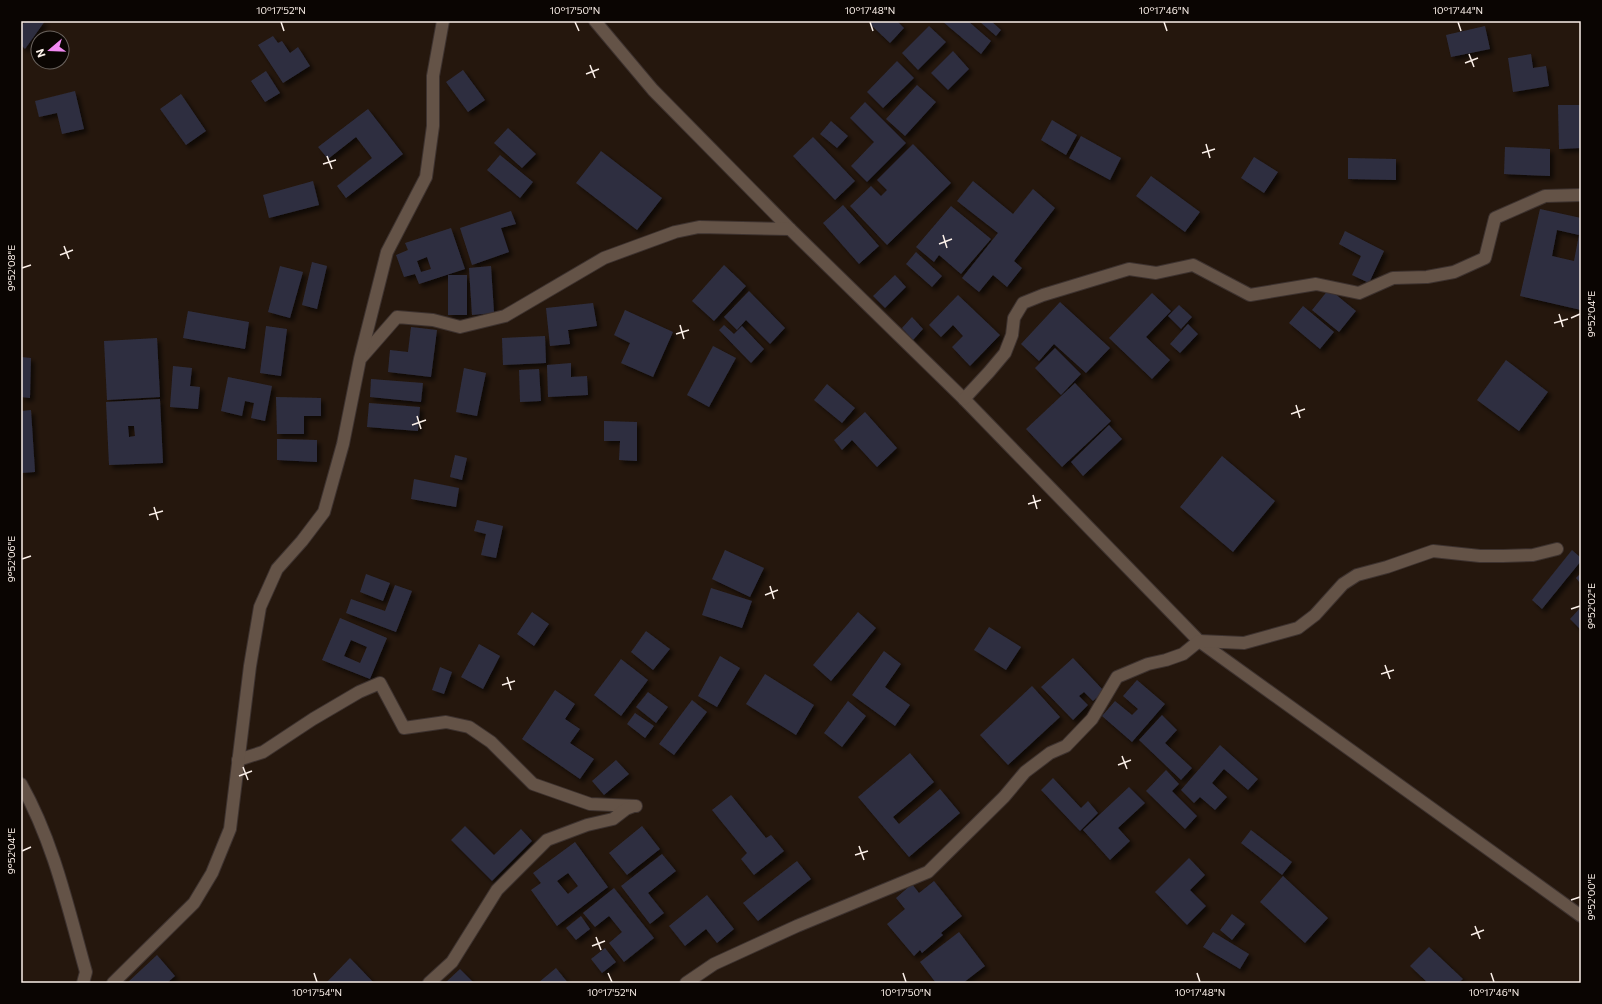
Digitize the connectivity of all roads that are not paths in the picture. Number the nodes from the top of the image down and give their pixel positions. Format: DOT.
graph roads {
  1 [pos="443,21"];
  2 [pos="595,21"];
  3 [pos="1581,195"];
  4 [pos="790,229"];
  5 [pos="360,359"];
  6 [pos="964,399"];
  7 [pos="1557,549"];
  8 [pos="1199,641"];
  9 [pos="238,760"];
  10 [pos="21,784"];
  11 [pos="1581,916"];
  12 [pos="83,983"];
  13 [pos="113,983"];
  14 [pos="429,983"];
  15 [pos="686,983"];
  1 -- 5 [label="street"];
  2 -- 4 [label="street"];
  3 -- 6 [label="street"];
  4 -- 5 [label="street"];
  4 -- 6 [label="street"];
  5 -- 9 [label="street"];
  6 -- 8 [label="street"];
  7 -- 8 [label="street"];
  8 -- 11 [label="street"];
  8 -- 15 [label="street"];
  9 -- 13 [label="street"];
  9 -- 14 [label="street"];
  10 -- 12 [label="street"];
}
